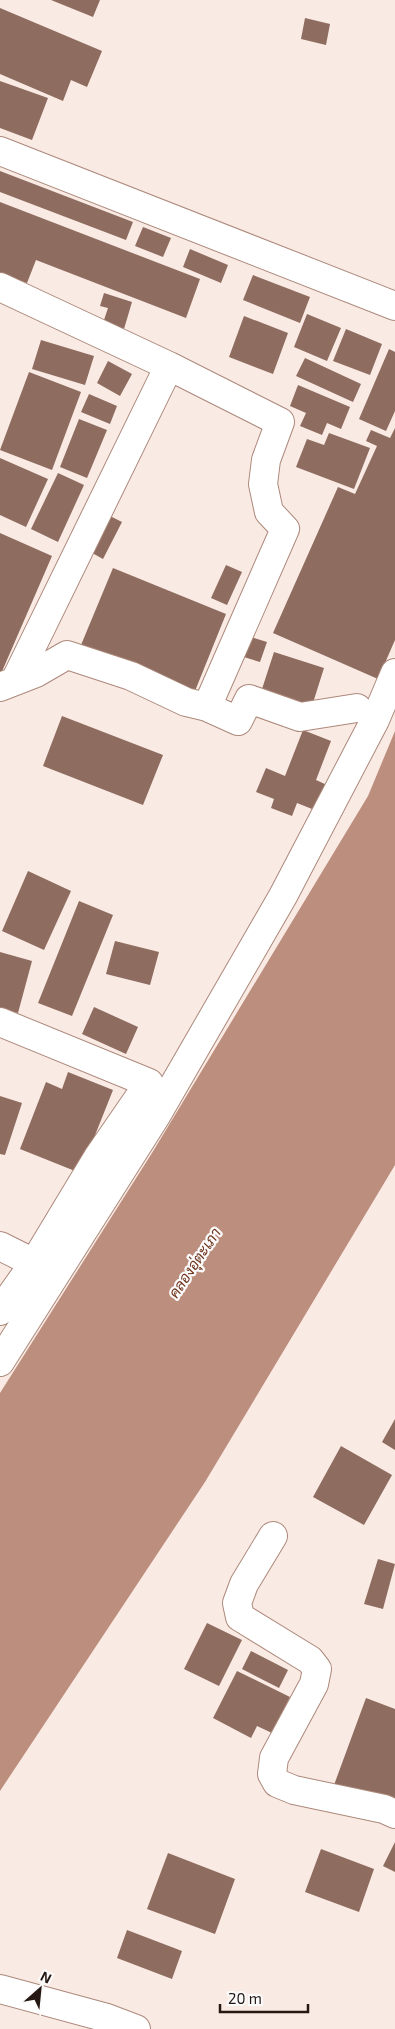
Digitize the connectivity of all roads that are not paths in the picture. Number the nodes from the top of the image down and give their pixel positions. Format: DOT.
graph roads {
  1 [pos="0,150"];
  2 [pos="0,287"];
  3 [pos="395,306"];
  4 [pos="169,366"];
  5 [pos="395,673"];
  6 [pos="7,684"];
  7 [pos="207,707"];
  8 [pos="357,708"];
  9 [pos="0,1022"];
  10 [pos="0,1246"];
  11 [pos="34,1263"];
  12 [pos="0,1310"];
  13 [pos="0,1362"];
  14 [pos="273,1536"];
  15 [pos="395,1814"];
  16 [pos="0,1989"];
  17 [pos="105,2024"];
  18 [pos="136,2029"];
  1 -- 3 [label="street"];
  2 -- 4 [label="street"];
  4 -- 6 [label="street"];
  4 -- 7 [label="street"];
  5 -- 13 [label="street"];
  6 -- 7 [label="street"];
  7 -- 8 [label="street"];
  9 -- 11 [label="street"];
  10 -- 11 [label="street"];
  11 -- 12 [label="street"];
  14 -- 15 [label="street"];
  16 -- 17 [label="street"];
  17 -- 18 [label="street"];
}
